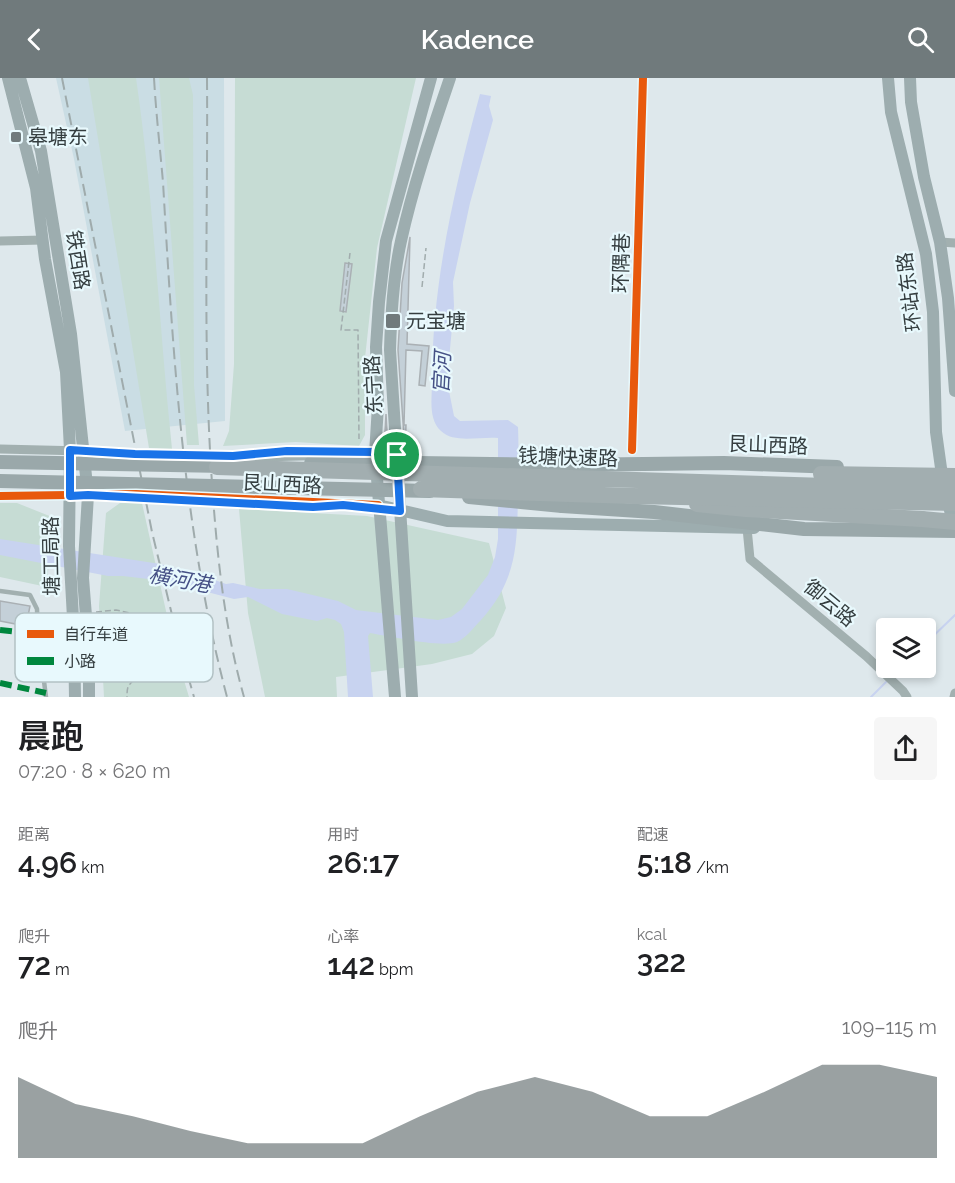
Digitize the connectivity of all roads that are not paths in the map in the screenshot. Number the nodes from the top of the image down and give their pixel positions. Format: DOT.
graph roads {
  1 [pos="431,78"];
  2 [pos="450,78"];
  3 [pos="643,78"];
  4 [pos="888,78"];
  5 [pos="909,78"];
  6 [pos="9,79"];
  7 [pos="43,240"];
  8 [pos="0,241"];
  9 [pos="940,242"];
  10 [pos="955,243"];
  11 [pos="955,391"];
  12 [pos="0,449"];
  13 [pos="70,450"];
  14 [pos="632,450"];
  15 [pos="84,451"];
  16 [pos="375,454"];
  17 [pos="397,455"];
  18 [pos="135,457"];
  19 [pos="0,462"];
  20 [pos="219,462"];
  21 [pos="950,474"];
  22 [pos="576,478"];
  23 [pos="0,481"];
  24 [pos="421,489"];
  25 [pos="955,490"];
  26 [pos="136,494"];
  27 [pos="88,495"];
  28 [pos="0,496"];
  29 [pos="70,496"];
  30 [pos="633,496"];
  31 [pos="221,497"];
  32 [pos="955,503"];
  33 [pos="378,505"];
  34 [pos="400,511"];
  35 [pos="955,522"];
  36 [pos="747,528"];
  37 [pos="804,529"];
  38 [pos="955,532"];
  39 [pos="76,576"];
  40 [pos="0,591"];
  41 [pos="37,613"];
  42 [pos="75,613"];
  43 [pos="85,613"];
  44 [pos="44,682"];
  45 [pos="75,682"];
  46 [pos="45,697"];
  47 [pos="75,697"];
  48 [pos="395,697"];
  49 [pos="412,697"];
  50 [pos="907,697"];
  1 -- 16 [label="main road, 东宁路"];
  2 -- 17 [label="main road, 东宁路"];
  3 -- 14 [label="street, 环隅巷"];
  4 -- 21 [label="main road, 环站东路"];
  5 -- 9 [label="main road, 环站东路"];
  6 -- 7 [label="main road, 铁西路"];
  6 -- 15 [label="main road, 铁西路"];
  7 -- 8 [label="street"];
  7 -- 13 [label="main road, 铁西路"];
  9 -- 10 [label="street"];
  9 -- 11 [label="main road, 环站东路"];
  12 -- 13 [label="street"];
  13 -- 15 [label="street"];
  13 -- 29 [label="main road, 塘工局路"];
  15 -- 18 [label="street"];
  15 -- 27 [label="main road, 塘工局路"];
  16 -- 17 [label="main road"];
  16 -- 20 [label="street, 艮山西路"];
  16 -- 33 [label="main road, 东宁路"];
  17 -- 34 [label="main road, 东宁路"];
  19 -- 20 [label="main road, 艮山西路, bridge"];
  20 -- 21 [label="main road, 艮山西路, bridge"];
  20 -- 22 [label="highway, 钱塘快速路, bridge"];
  21 -- 22 [label="highway, bridge"];
  21 -- 38 [label="main road, 环站东路"];
  22 -- 25 [label="highway, 钱塘快速路, bridge"];
  23 -- 24 [label="main road, 艮山西路, bridge"];
  24 -- 30 [label="highway, 钱塘快速路, bridge"];
  24 -- 37 [label="main road, 艮山西路, bridge"];
  26 -- 27 [label="street"];
  27 -- 29 [label="street"];
  27 -- 39 [label="main road, 塘工局路"];
  28 -- 29 [label="street"];
  29 -- 39 [label="main road, 塘工局路"];
  30 -- 32 [label="highway, 钱塘快速路, bridge"];
  30 -- 35 [label="highway, bridge"];
  31 -- 33 [label="street, 艮山西路"];
  33 -- 34 [label="main road, 艮山西路"];
  33 -- 48 [label="main road, 东宁路"];
  34 -- 36 [label="main road, 艮山西路"];
  34 -- 49 [label="main road, 东宁路"];
  36 -- 37 [label="main road, 艮山西路"];
  36 -- 50 [label="street, 御云路"];
  37 -- 38 [label="main road, 艮山西路"];
  39 -- 42 [label="main road, 塘工局路"];
  39 -- 43 [label="main road, 塘工局路"];
  40 -- 41 [label="lane"];
  44 -- 46 [label="lane"];
  45 -- 47 [label="main road, 塘工局路"];
}
